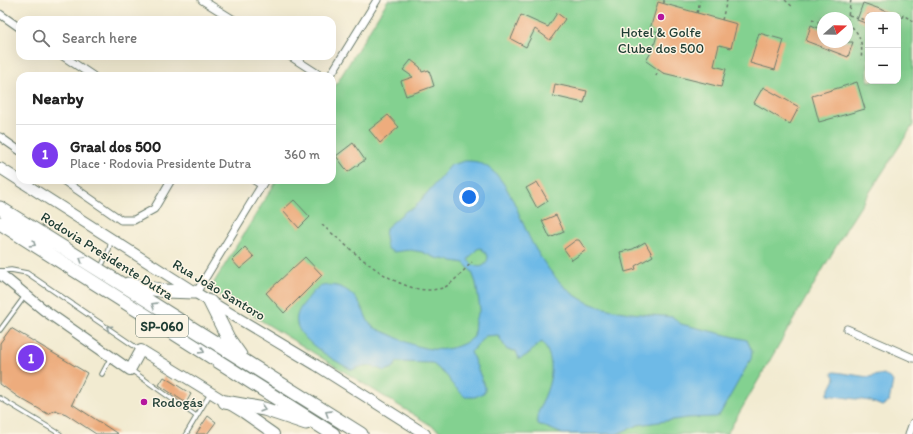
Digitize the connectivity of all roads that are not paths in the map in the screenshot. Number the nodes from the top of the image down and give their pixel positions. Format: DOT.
graph roads {
  1 [pos="202,0"];
  2 [pos="377,0"];
  3 [pos="0,14"];
  4 [pos="228,16"];
  5 [pos="16,25"];
  6 [pos="69,60"];
  7 [pos="296,60"];
  8 [pos="87,72"];
  9 [pos="316,72"];
  10 [pos="332,72"];
  11 [pos="0,137"];
  12 [pos="16,148"];
  13 [pos="0,168"];
  14 [pos="16,178"];
  15 [pos="25,184"];
  16 [pos="69,184"];
  17 [pos="169,184"];
  18 [pos="262,184"];
  19 [pos="0,208"];
  20 [pos="0,223"];
  21 [pos="112,240"];
  22 [pos="103,263"];
  23 [pos="0,273"];
  24 [pos="115,280"];
  25 [pos="195,293"];
  26 [pos="26,295"];
  27 [pos="77,301"];
  28 [pos="210,302"];
  29 [pos="71,303"];
  30 [pos="847,329"];
  31 [pos="0,330"];
  32 [pos="141,350"];
  33 [pos="112,356"];
  34 [pos="913,358"];
  35 [pos="247,363"];
  36 [pos="130,370"];
  37 [pos="102,374"];
  38 [pos="211,393"];
  39 [pos="0,398"];
  40 [pos="225,402"];
  41 [pos="196,416"];
  42 [pos="329,431"];
  43 [pos="268,432"];
  44 [pos="60,434"];
  45 [pos="186,434"];
  46 [pos="361,434"];
  47 [pos="425,434"];
  1 -- 4 [label="street"];
  2 -- 10 [label="street"];
  3 -- 5 [label="street"];
  6 -- 8 [label="street"];
  7 -- 9 [label="street"];
  11 -- 12 [label="street"];
  13 -- 14 [label="street, Rua João Santoro"];
  15 -- 21 [label="street, Rua João Santoro"];
  16 -- 17 [label="street"];
  18 -- 25 [label="street"];
  24 -- 19 [label="highway, Rodovia Presidente Dutra / SP-060, one-way"];
  20 -- 42 [label="highway, Rodovia Presidente Dutra / SP-060, one-way"];
  21 -- 22 [label="lane"];
  21 -- 25 [label="street, Rua João Santoro"];
  23 -- 26 [label="street"];
  23 -- 29 [label="lane"];
  24 -- 25 [label="highway"];
  35 -- 24 [label="highway, Rodovia Presidente Dutra / SP-060, one-way"];
  25 -- 28 [label="street, Rua João Santoro"];
  26 -- 31 [label="lane"];
  26 -- 33 [label="street"];
  27 -- 29 [label="lane"];
  28 -- 35 [label="highway"];
  28 -- 47 [label="street, Rua João Santoro"];
  32 -- 29 [label="lane, one-way"];
  30 -- 34 [label="street"];
  32 -- 36 [label="street"];
  32 -- 38 [label="street"];
  33 -- 36 [label="street"];
  33 -- 37 [label="lane"];
  46 -- 35 [label="highway, Rodovia Presidente Dutra / SP-060, one-way"];
  36 -- 41 [label="lane"];
  38 -- 40 [label="street"];
  38 -- 41 [label="lane"];
  39 -- 44 [label="lane"];
  40 -- 42 [label="highway, one-way"];
  40 -- 43 [label="street"];
  41 -- 45 [label="lane"];
}
